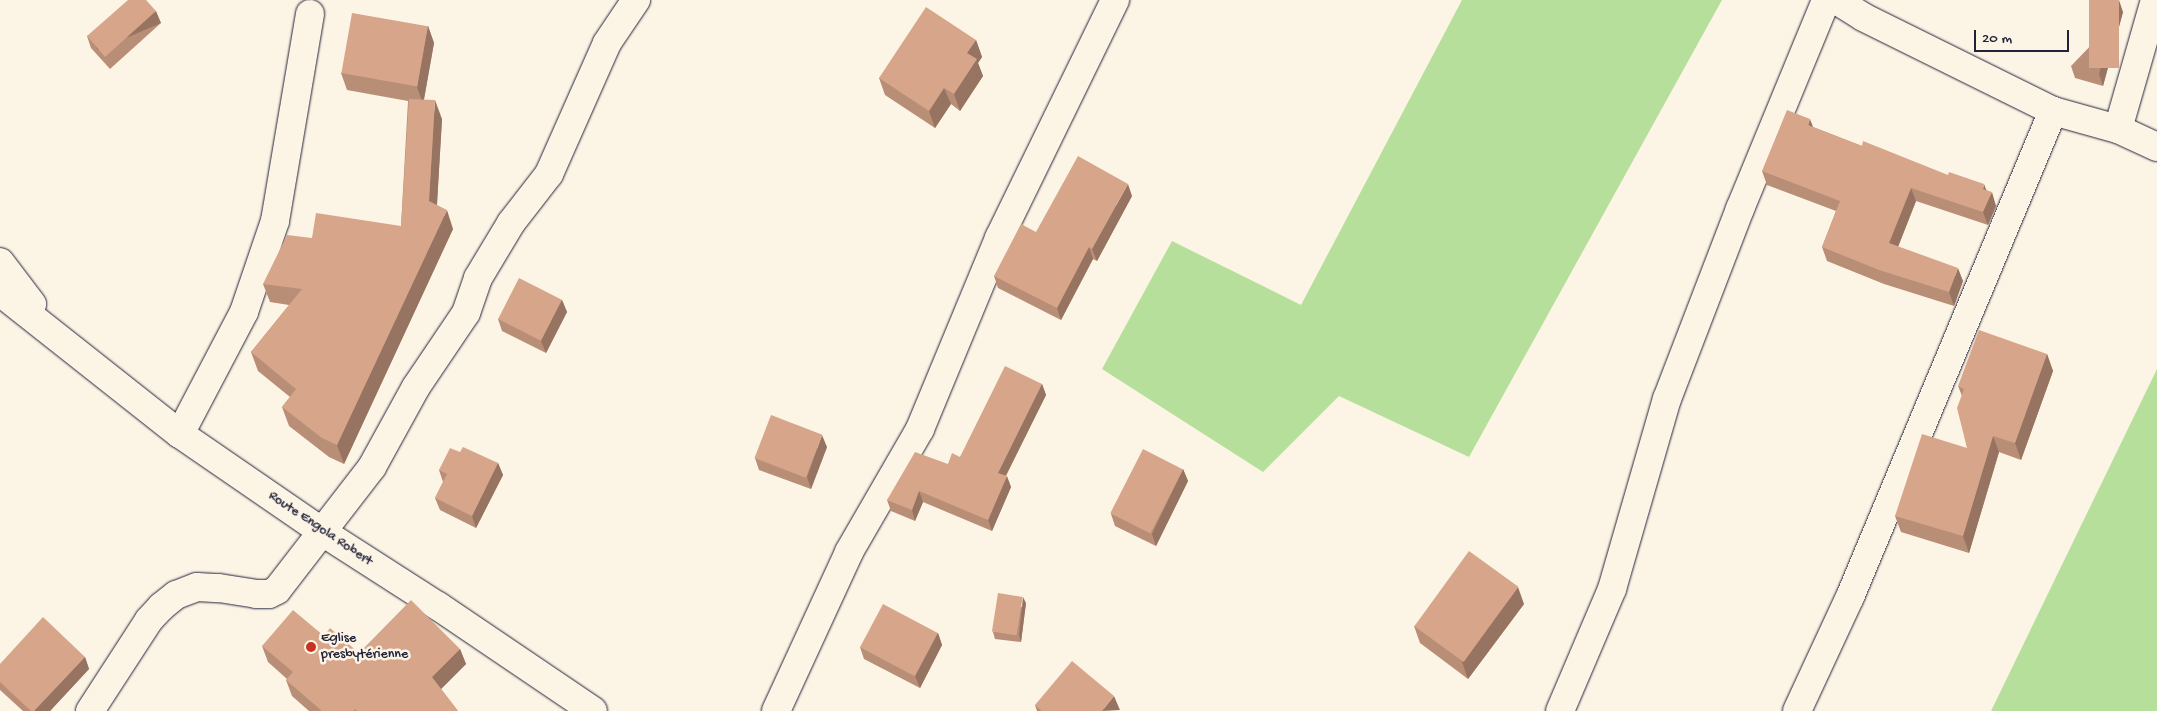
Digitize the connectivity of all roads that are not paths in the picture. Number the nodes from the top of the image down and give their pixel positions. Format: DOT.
graph roads {
  1 [pos="636,0"];
  2 [pos="1115,0"];
  3 [pos="1826,0"];
  4 [pos="1836,0"];
  5 [pos="2155,0"];
  6 [pos="310,14"];
  7 [pos="2053,112"];
  8 [pos="2118,129"];
  9 [pos="2157,147"];
  10 [pos="0,262"];
  11 [pos="0,292"];
  12 [pos="56,335"];
  13 [pos="180,434"];
  14 [pos="321,531"];
  15 [pos="90,711"];
  16 [pos="593,711"];
  17 [pos="776,711"];
  18 [pos="1560,711"];
  19 [pos="1796,711"];
  1 -- 14 [label="street"];
  2 -- 17 [label="street"];
  3 -- 18 [label="street"];
  4 -- 7 [label="street"];
  5 -- 8 [label="street"];
  6 -- 13 [label="street"];
  7 -- 8 [label="street"];
  7 -- 19 [label="street"];
  8 -- 9 [label="street"];
  10 -- 12 [label="street, Route Engola Robert"];
  11 -- 12 [label="street, Route Engola Robert"];
  12 -- 13 [label="street, Route Engola Robert"];
  13 -- 14 [label="street, Route Engola Robert"];
  14 -- 15 [label="street"];
  14 -- 16 [label="street, Route Engola Robert"];
}
